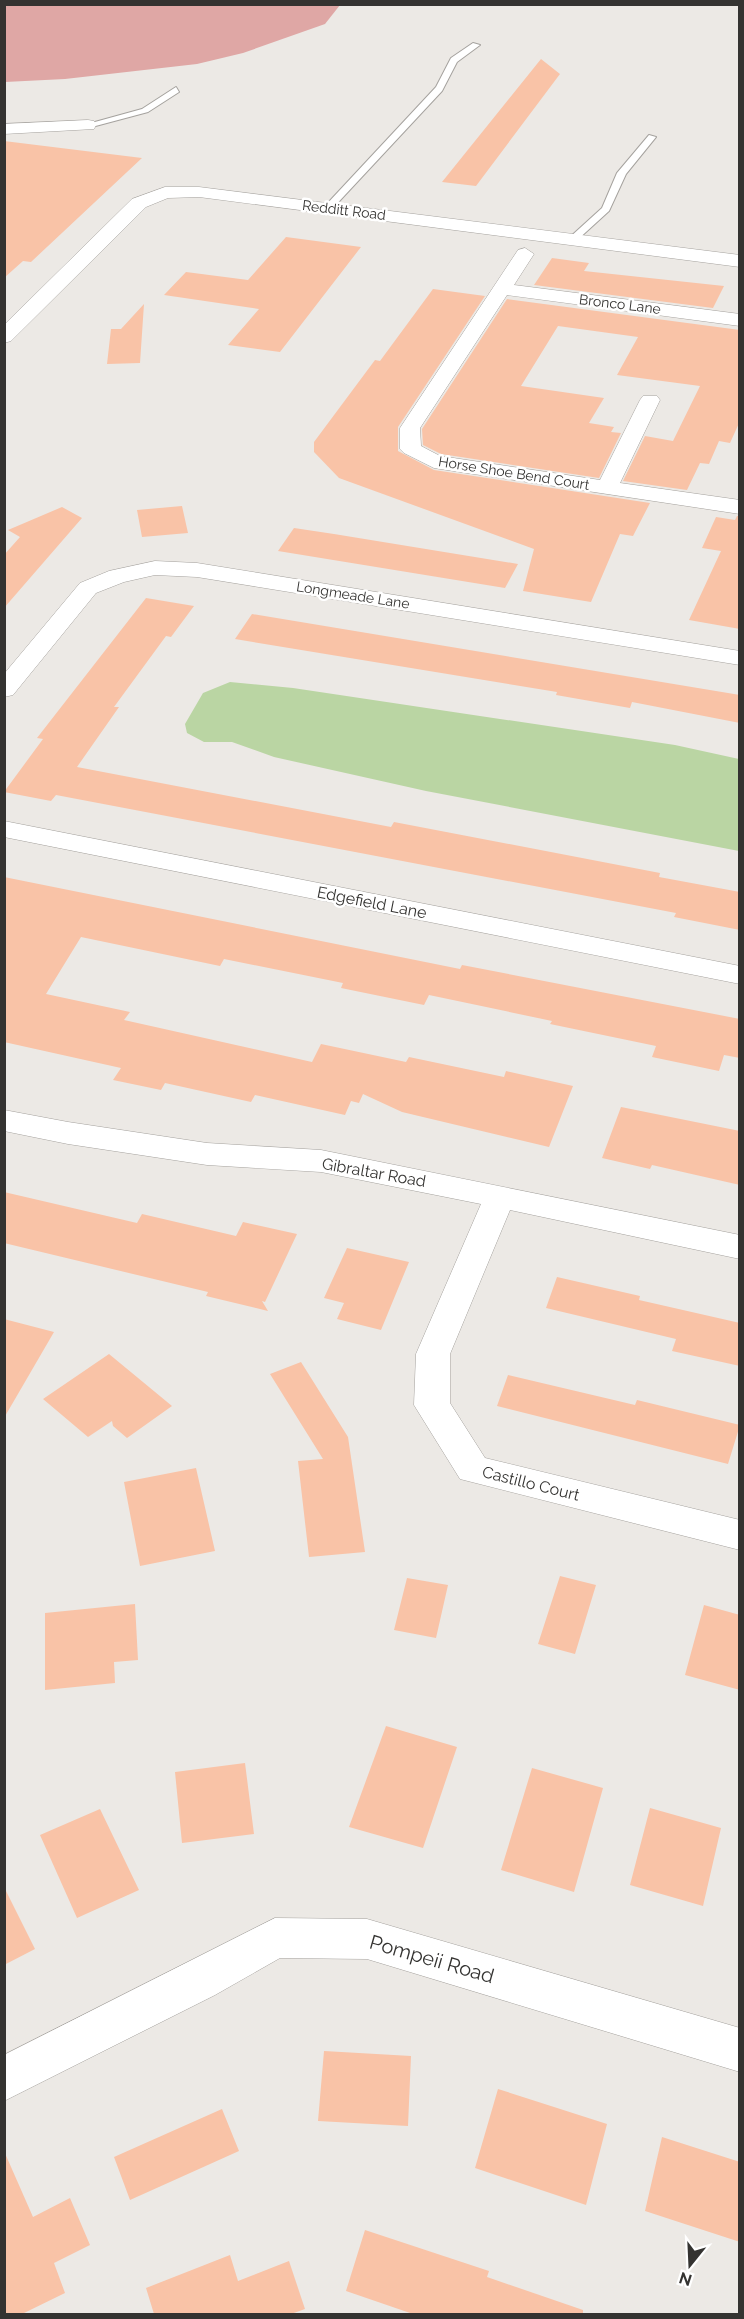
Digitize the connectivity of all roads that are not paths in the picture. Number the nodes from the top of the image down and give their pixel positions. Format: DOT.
graph roads {
  1 [pos="476,45"];
  2 [pos="176,90"];
  3 [pos="87,125"];
  4 [pos="4,129"];
  5 [pos="652,137"];
  6 [pos="328,208"];
  7 [pos="572,240"];
  8 [pos="525,254"];
  9 [pos="740,261"];
  10 [pos="501,289"];
  11 [pos="740,320"];
  12 [pos="4,337"];
  13 [pos="650,400"];
  14 [pos="607,487"];
  15 [pos="740,507"];
  16 [pos="740,658"];
  17 [pos="7,684"];
  18 [pos="4,829"];
  19 [pos="740,975"];
  20 [pos="4,1120"];
  21 [pos="500,1196"];
  22 [pos="740,1247"];
  23 [pos="740,1535"];
  24 [pos="740,2050"];
  25 [pos="4,2079"];
  1 -- 6 [label="lane"];
  2 -- 3 [label="lane"];
  3 -- 4 [label="street"];
  5 -- 7 [label="lane"];
  6 -- 7 [label="street, Redditt Road"];
  6 -- 12 [label="street, Redditt Road"];
  7 -- 9 [label="street, Redditt Road"];
  8 -- 10 [label="street, Horse Shoe Bend Court"];
  10 -- 11 [label="street, Bronco Lane"];
  10 -- 14 [label="street, Horse Shoe Bend Court"];
  13 -- 14 [label="street"];
  14 -- 15 [label="street, Horse Shoe Bend Court"];
  16 -- 17 [label="street, Longmeade Lane"];
  18 -- 19 [label="street, Edgefield Lane"];
  20 -- 21 [label="street, Gibraltar Road"];
  21 -- 22 [label="street, Gibraltar Road"];
  21 -- 23 [label="street, Castillo Court"];
  24 -- 25 [label="street, Pompeii Road"];
}
